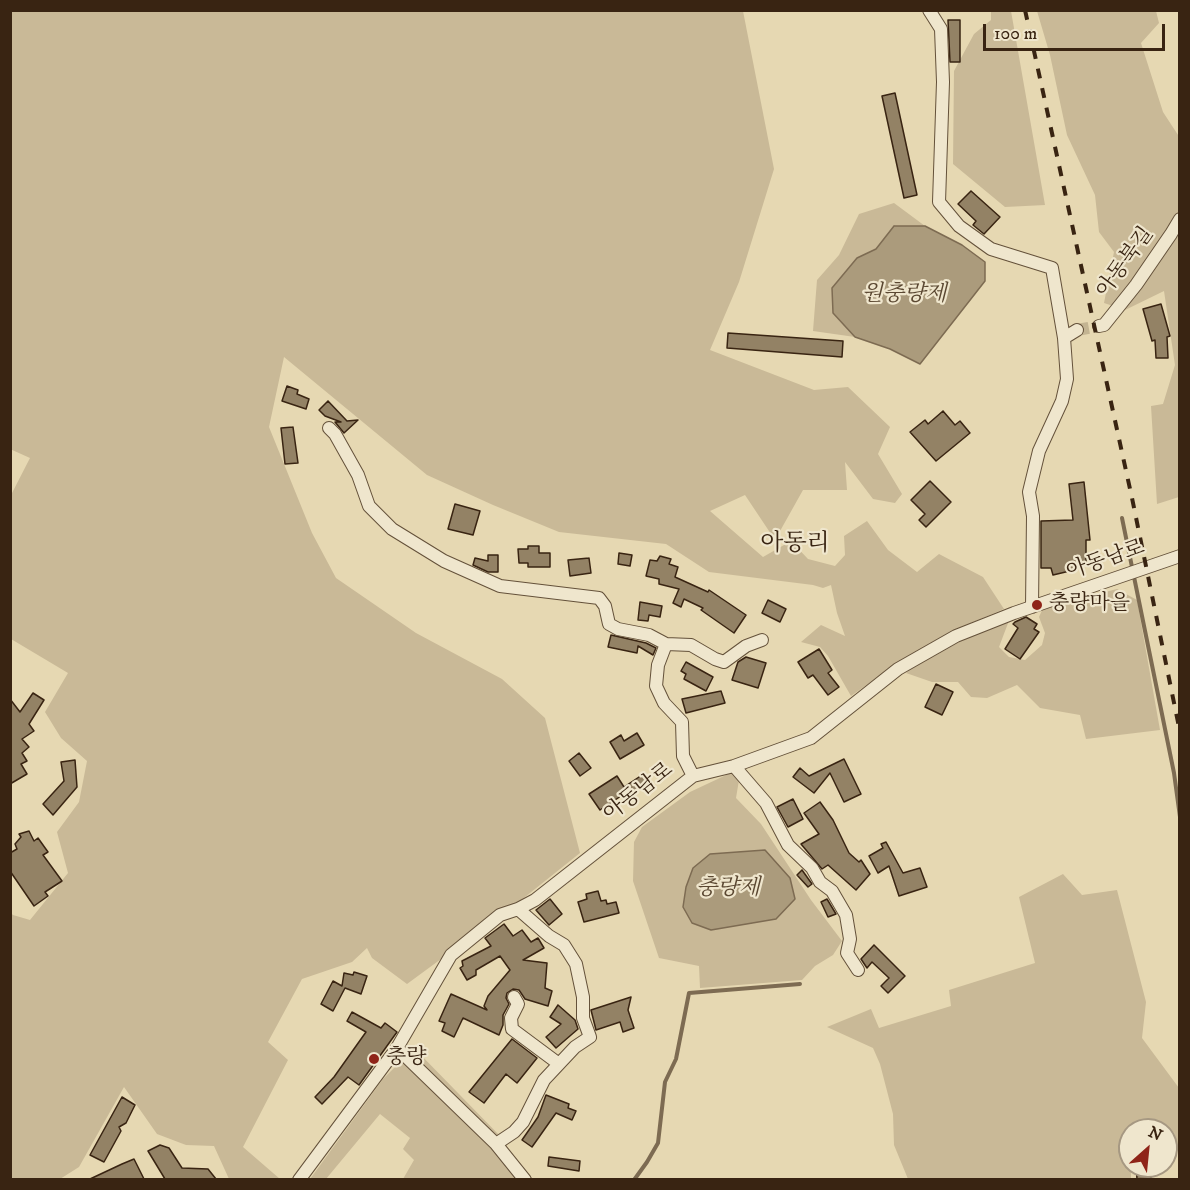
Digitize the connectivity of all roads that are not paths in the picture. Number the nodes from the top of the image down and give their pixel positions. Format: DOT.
graph roads {
  1 [pos="929,10"];
  2 [pos="1179,219"];
  3 [pos="1099,326"];
  4 [pos="1077,330"];
  5 [pos="1064,338"];
  6 [pos="329,428"];
  7 [pos="1179,556"];
  8 [pos="1032,607"];
  9 [pos="762,640"];
  10 [pos="666,644"];
  11 [pos="734,766"];
  12 [pos="693,776"];
  13 [pos="518,909"];
  14 [pos="858,970"];
  15 [pos="514,997"];
  16 [pos="397,1048"];
  17 [pos="559,1064"];
  18 [pos="496,1144"];
  19 [pos="299,1179"];
  20 [pos="525,1179"];
  1 -- 5 [label="street"];
  2 -- 3 [label="street, 아동북길"];
  4 -- 5 [label="street"];
  5 -- 8 [label="street"];
  6 -- 10 [label="street"];
  7 -- 8 [label="street, 아동남로"];
  8 -- 11 [label="street, 아동남로"];
  9 -- 10 [label="street"];
  10 -- 12 [label="street"];
  11 -- 12 [label="street, 아동남로"];
  11 -- 14 [label="street"];
  12 -- 13 [label="street, 아동남로"];
  13 -- 16 [label="street, 아동남로"];
  13 -- 17 [label="street"];
  15 -- 17 [label="street"];
  16 -- 18 [label="street"];
  16 -- 19 [label="street, 아동남로"];
  17 -- 18 [label="street"];
  18 -- 20 [label="street"];
}
